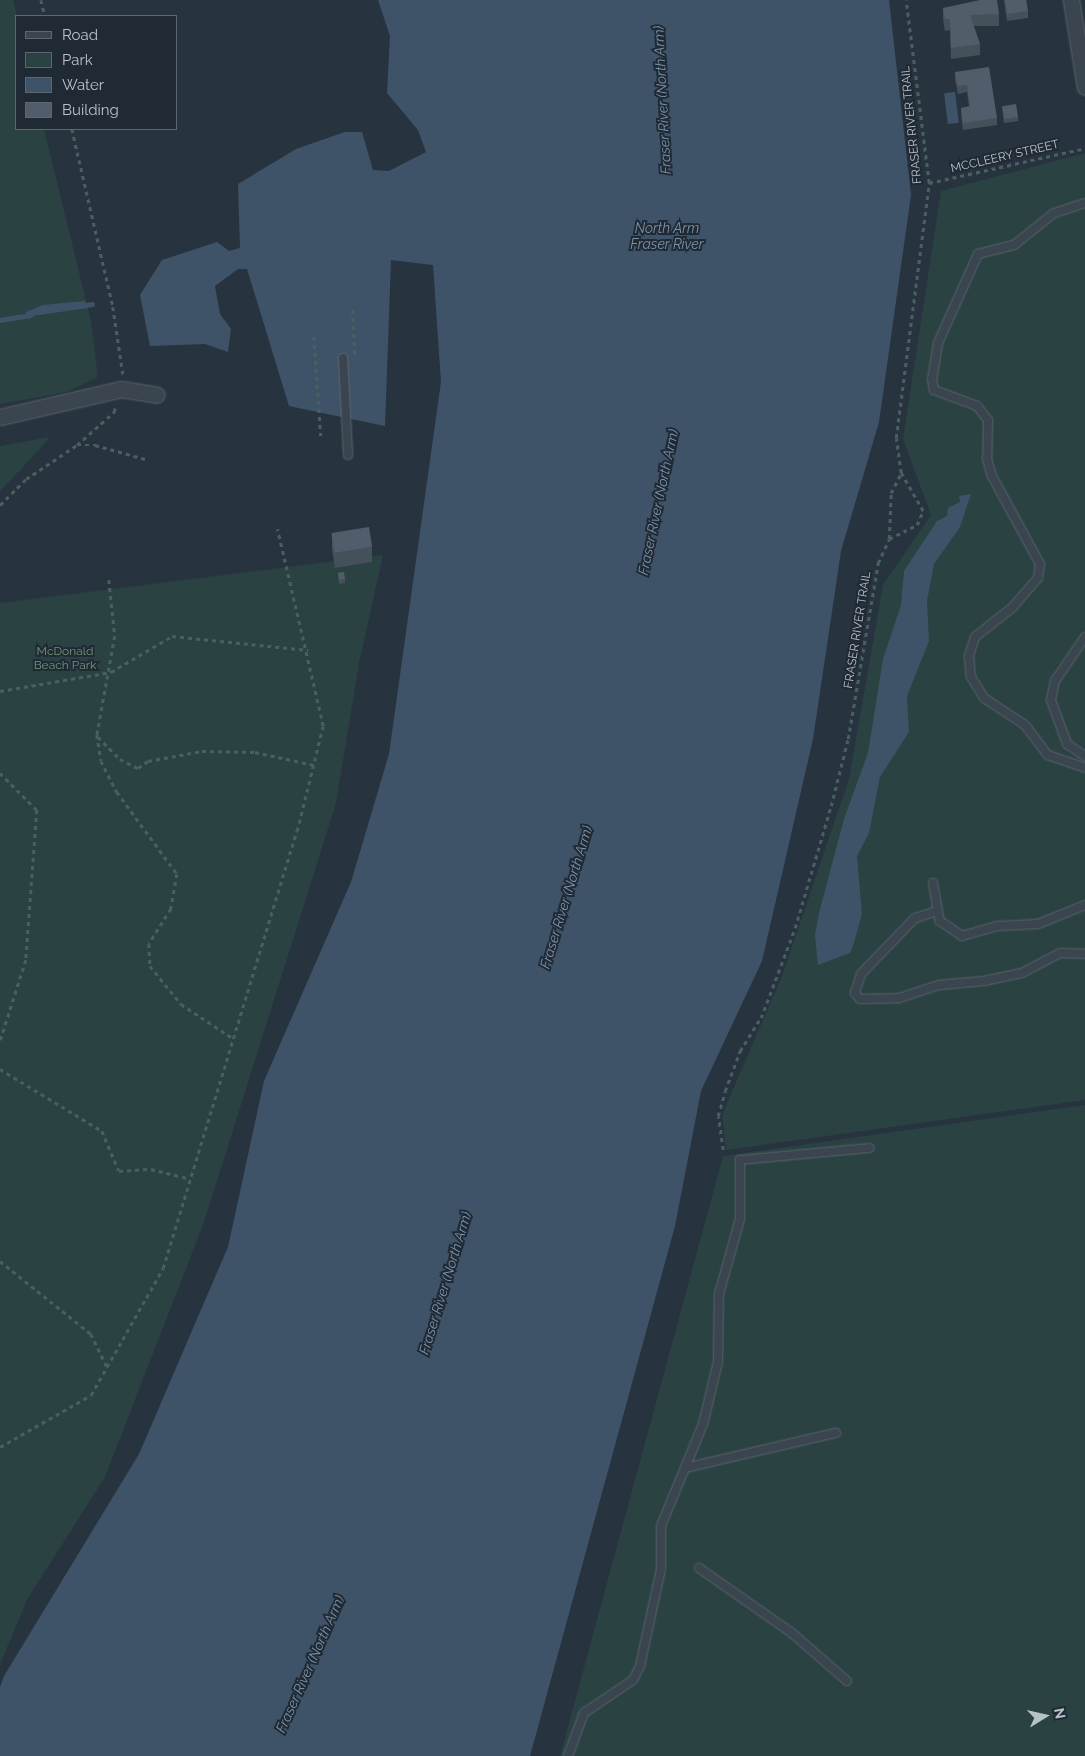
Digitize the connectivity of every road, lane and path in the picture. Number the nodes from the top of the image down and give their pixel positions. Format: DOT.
graph roads {
  1 [pos="41,0"];
  2 [pos="906,0"];
  3 [pos="1071,0"];
  4 [pos="45,15"];
  5 [pos="1085,87"];
  6 [pos="72,130"];
  7 [pos="1085,148"];
  8 [pos="929,183"];
  9 [pos="1085,203"];
  10 [pos="314,337"];
  11 [pos="343,358"];
  12 [pos="121,389"];
  13 [pos="157,395"];
  14 [pos="0,417"];
  15 [pos="321,436"];
  16 [pos="77,445"];
  17 [pos="348,455"];
  18 [pos="145,459"];
  19 [pos="901,473"];
  20 [pos="0,505"];
  21 [pos="277,529"];
  22 [pos="889,539"];
  23 [pos="109,580"];
  24 [pos="1085,637"];
  25 [pos="308,650"];
  26 [pos="111,672"];
  27 [pos="0,691"];
  28 [pos="97,736"];
  29 [pos="1085,756"];
  30 [pos="314,765"];
  31 [pos="1085,768"];
  32 [pos="0,773"];
  33 [pos="933,883"];
  34 [pos="1085,905"];
  35 [pos="937,911"];
  36 [pos="1085,954"];
  37 [pos="232,1038"];
  38 [pos="0,1042"];
  39 [pos="0,1069"];
  40 [pos="869,1148"];
  41 [pos="724,1150"];
  42 [pos="188,1178"];
  43 [pos="0,1261"];
  44 [pos="107,1367"];
  45 [pos="836,1433"];
  46 [pos="0,1447"];
  47 [pos="685,1468"];
  48 [pos="700,1568"];
  49 [pos="847,1681"];
  50 [pos="568,1756"];
  1 -- 4 [label="path"];
  2 -- 8 [label="path, FRASER RIVER TRAIL"];
  3 -- 5 [label="street"];
  6 -- 12 [label="path"];
  7 -- 8 [label="path, MCCLEERY STREET"];
  8 -- 19 [label="path, FRASER RIVER TRAIL"];
  9 -- 31 [label="lane"];
  10 -- 15 [label="path"];
  11 -- 17 [label="lane"];
  12 -- 13 [label="street"];
  12 -- 14 [label="street"];
  12 -- 16 [label="path"];
  16 -- 18 [label="path"];
  16 -- 20 [label="path"];
  19 -- 22 [label="path"];
  19 -- 22 [label="path, FRASER RIVER TRAIL"];
  21 -- 25 [label="path"];
  22 -- 41 [label="path, FRASER RIVER TRAIL"];
  23 -- 26 [label="path"];
  24 -- 29 [label="lane"];
  25 -- 26 [label="path"];
  25 -- 30 [label="path"];
  26 -- 27 [label="path"];
  26 -- 28 [label="path"];
  28 -- 30 [label="path"];
  28 -- 37 [label="path"];
  30 -- 37 [label="path"];
  32 -- 38 [label="path"];
  33 -- 35 [label="lane"];
  34 -- 35 [label="lane"];
  35 -- 36 [label="lane"];
  37 -- 42 [label="path"];
  39 -- 42 [label="path"];
  40 -- 47 [label="lane"];
  42 -- 44 [label="path"];
  43 -- 44 [label="path"];
  44 -- 46 [label="path"];
  45 -- 47 [label="lane"];
  47 -- 50 [label="lane"];
  48 -- 49 [label="lane"];
}
